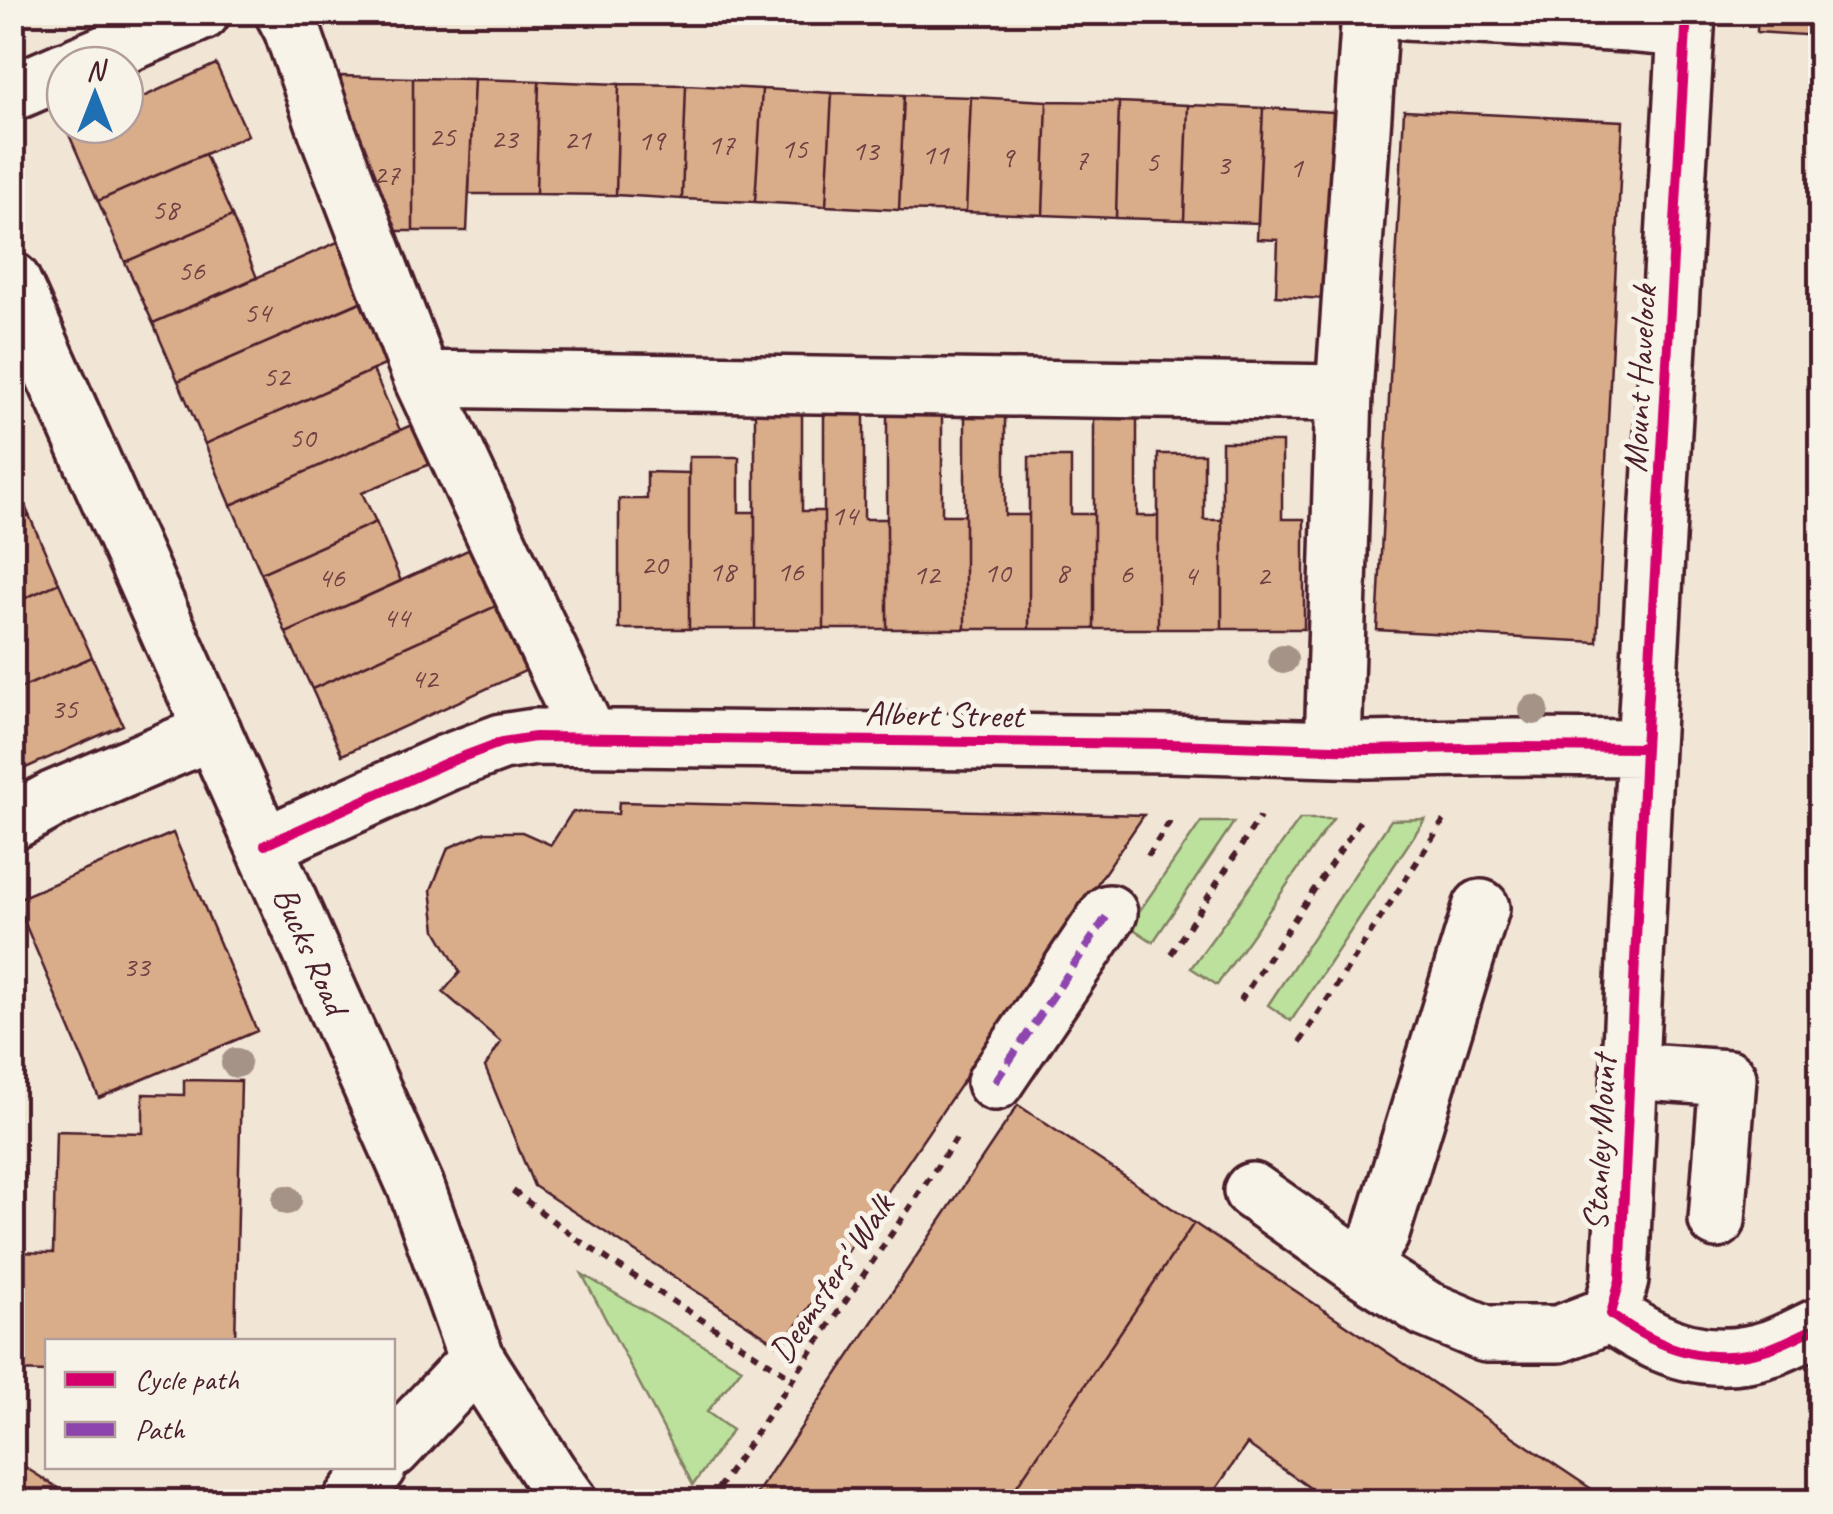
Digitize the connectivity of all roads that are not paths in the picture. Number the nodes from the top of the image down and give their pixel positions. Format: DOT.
graph roads {
  1 [pos="202,12"];
  2 [pos="283,12"];
  3 [pos="1370,12"];
  4 [pos="1405,12"];
  5 [pos="1686,21"];
  6 [pos="125,45"];
  7 [pos="45,78"];
  8 [pos="12,92"];
  9 [pos="12,282"];
  10 [pos="422,379"];
  11 [pos="1344,393"];
  12 [pos="212,731"];
  13 [pos="589,736"];
  14 [pos="1333,748"];
  15 [pos="1645,748"];
  16 [pos="12,822"];
  17 [pos="265,845"];
  18 [pos="1482,908"];
  19 [pos="1109,913"];
  20 [pos="1630,1070"];
  21 [pos="996,1082"];
  22 [pos="1252,1191"];
  23 [pos="1717,1220"];
  24 [pos="1360,1267"];
  25 [pos="1610,1314"];
  26 [pos="1820,1326"];
  27 [pos="477,1360"];
  28 [pos="395,1447"];
  29 [pos="376,1469"];
  30 [pos="351,1502"];
  31 [pos="570,1502"];
  1 -- 6 [label="street"];
  2 -- 10 [label="street"];
  3 -- 11 [label="street"];
  4 -- 5 [label="street"];
  5 -- 15 [label="street, Mount Havelock"];
  7 -- 8 [label="street"];
  9 -- 12 [label="street, Bucks Road"];
  10 -- 11 [label="street"];
  10 -- 13 [label="street"];
  11 -- 14 [label="street"];
  12 -- 16 [label="street"];
  12 -- 17 [label="street, Bucks Road"];
  13 -- 14 [label="street, Albert Street"];
  13 -- 17 [label="street, Albert Street"];
  14 -- 15 [label="street, Albert Street"];
  15 -- 20 [label="street, Stanley Mount"];
  17 -- 27 [label="street, Bucks Road"];
  18 -- 24 [label="street"];
  19 -- 21 [label="street"];
  20 -- 23 [label="street"];
  20 -- 25 [label="street, Stanley Mount"];
  22 -- 24 [label="street"];
  24 -- 25 [label="street"];
  25 -- 26 [label="street"];
  27 -- 28 [label="street"];
  27 -- 31 [label="street, Bucks Road"];
  29 -- 30 [label="street"];
}
